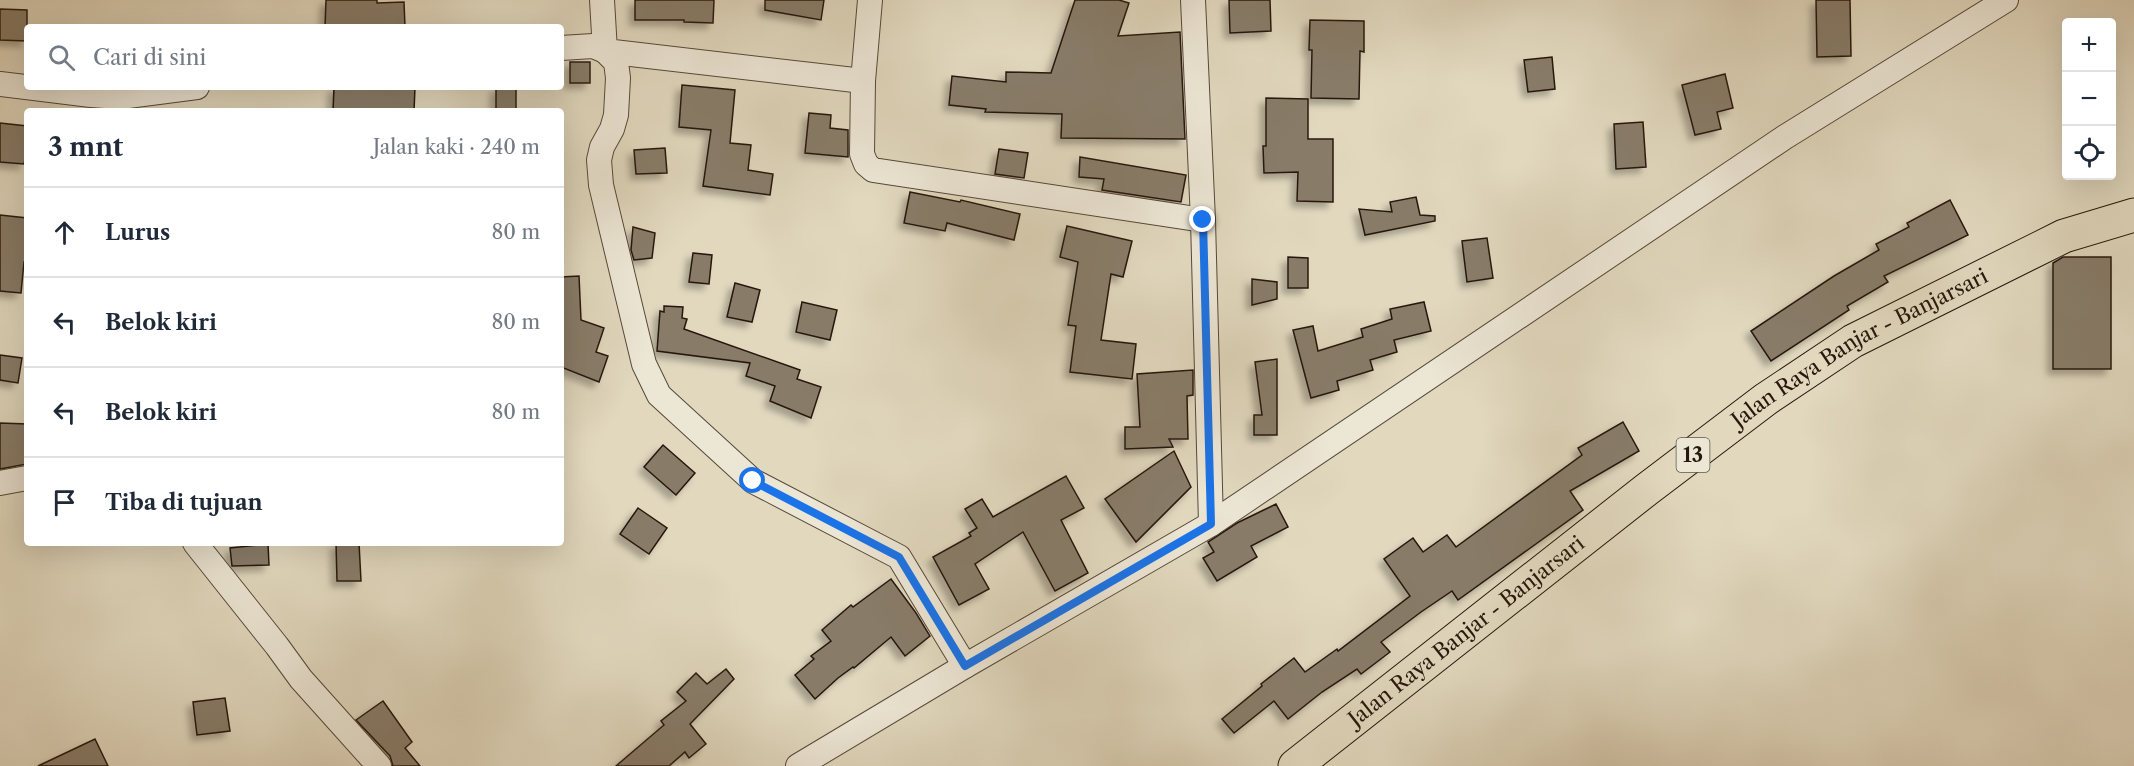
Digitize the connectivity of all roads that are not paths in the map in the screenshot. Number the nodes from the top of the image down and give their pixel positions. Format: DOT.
graph roads {
  1 [pos="602,0"];
  2 [pos="870,0"];
  3 [pos="1193,0"];
  4 [pos="2006,0"];
  5 [pos="564,48"];
  6 [pos="606,51"];
  7 [pos="863,81"];
  8 [pos="0,84"];
  9 [pos="171,90"];
  10 [pos="56,101"];
  11 [pos="2134,215"];
  12 [pos="1203,220"];
  13 [pos="24,479"];
  14 [pos="0,483"];
  15 [pos="1211,524"];
  16 [pos="197,546"];
  17 [pos="965,666"];
  18 [pos="379,766"];
  19 [pos="798,766"];
  20 [pos="1295,766"];
  1 -- 6 [label="street"];
  2 -- 7 [label="street"];
  3 -- 12 [label="street"];
  4 -- 15 [label="street"];
  5 -- 6 [label="street"];
  6 -- 7 [label="street"];
  6 -- 17 [label="street"];
  7 -- 12 [label="street"];
  8 -- 10 [label="street"];
  9 -- 10 [label="street"];
  11 -- 20 [label="highway, Jalan Raya Banjar - Banjarsari / 13"];
  12 -- 15 [label="street"];
  13 -- 14 [label="street"];
  15 -- 17 [label="street"];
  16 -- 18 [label="street"];
  17 -- 19 [label="street"];
}
